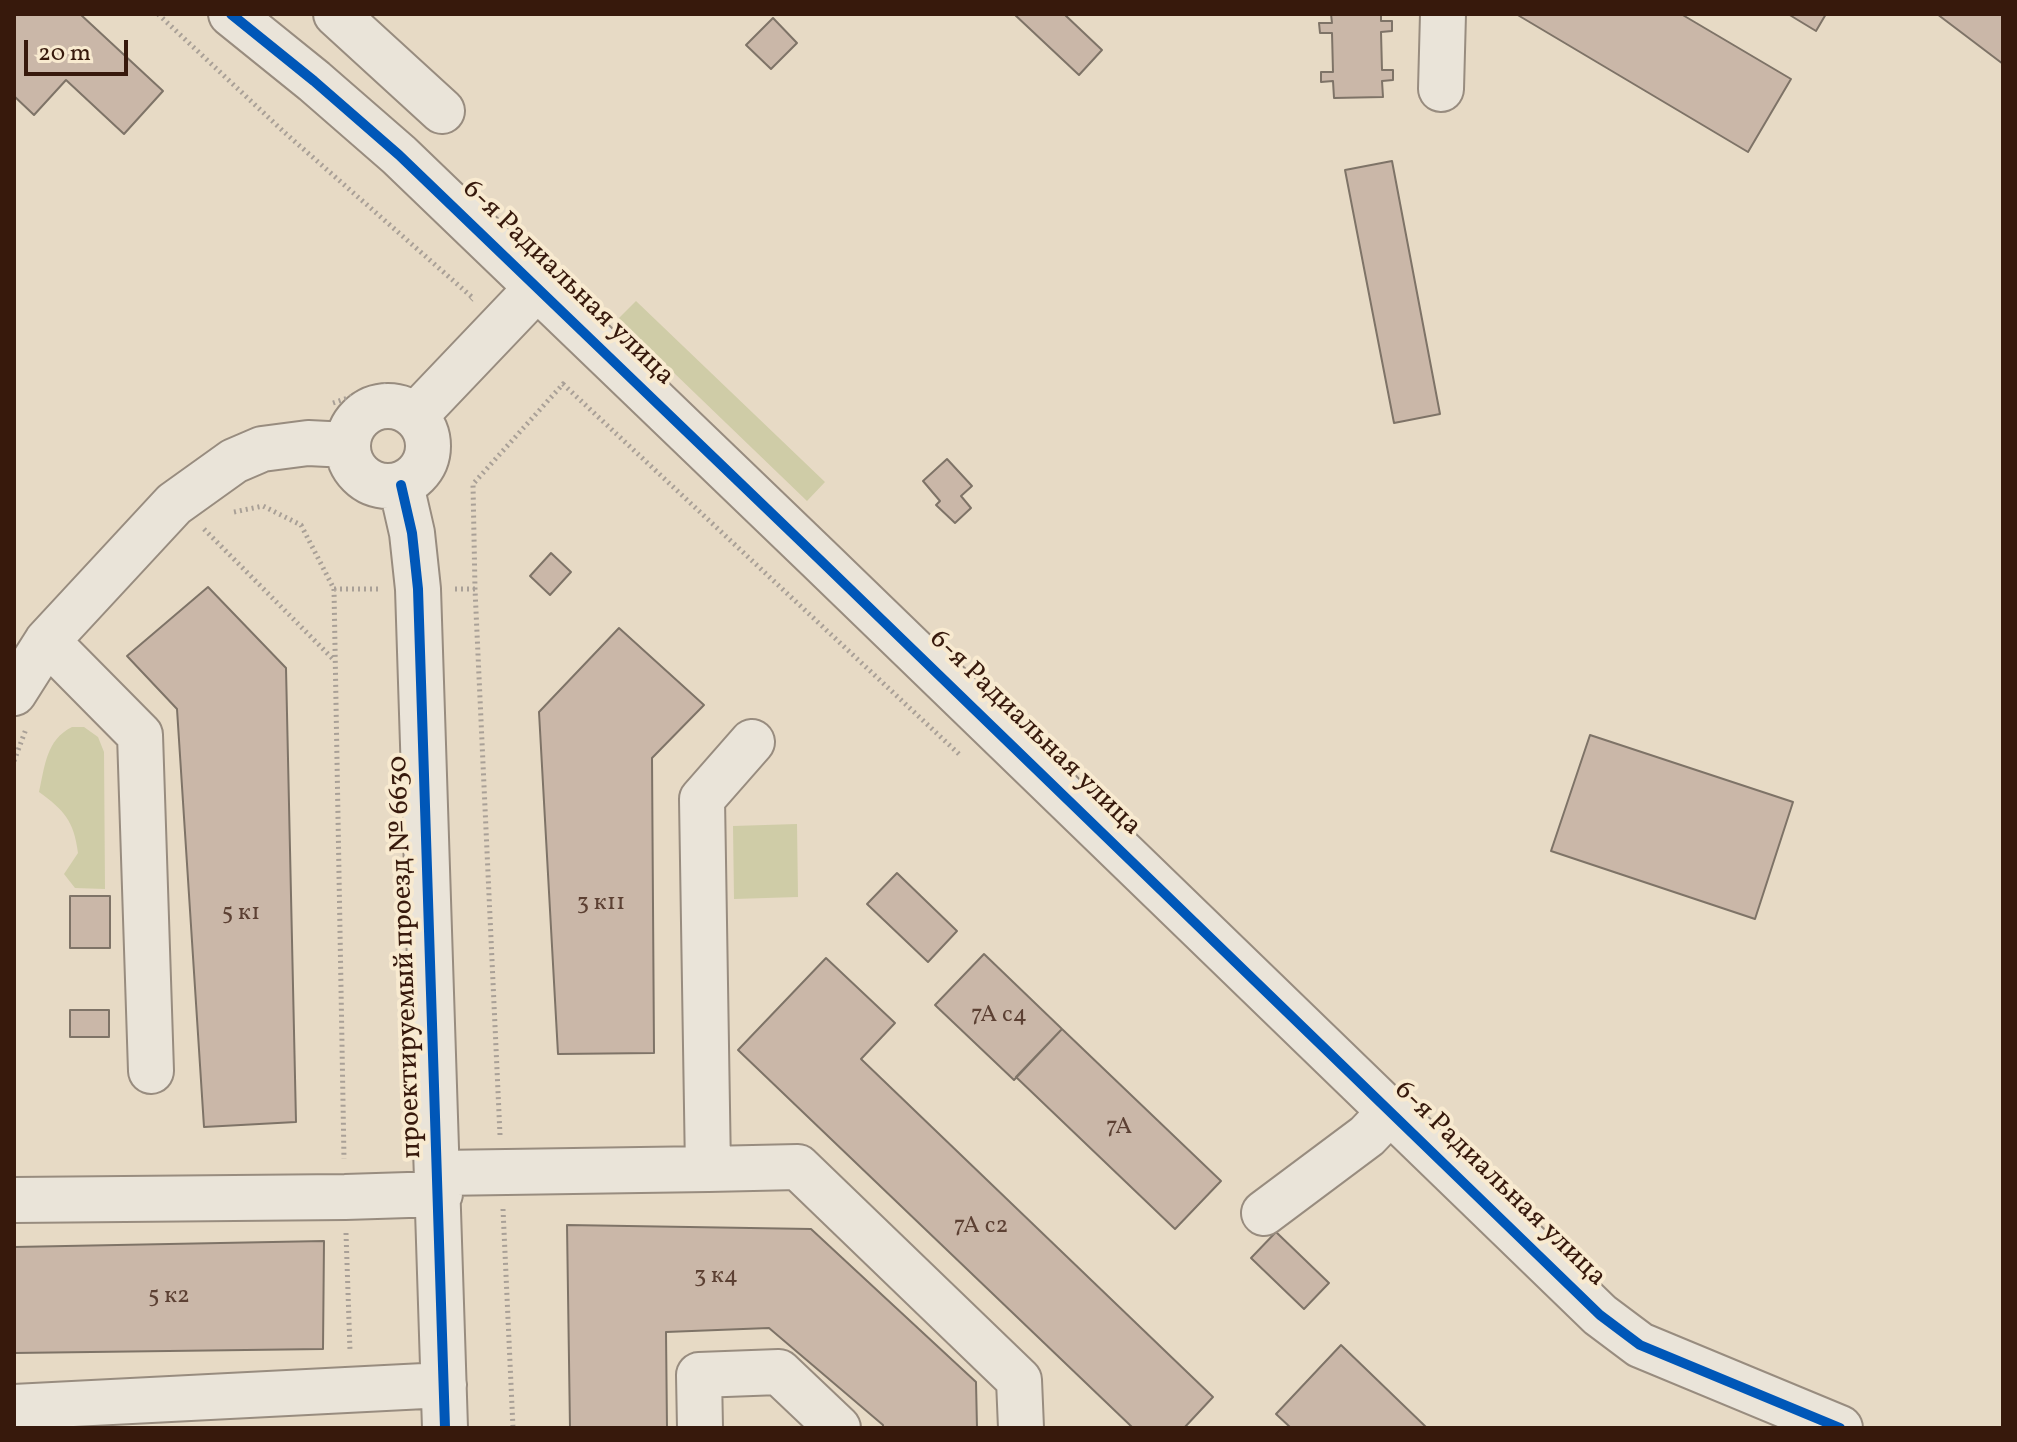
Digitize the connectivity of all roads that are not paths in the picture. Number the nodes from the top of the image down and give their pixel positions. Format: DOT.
graph roads {
  1 [pos="231,14"];
  2 [pos="336,14"];
  3 [pos="1443,14"];
  4 [pos="1441,89"];
  5 [pos="399,155"];
  6 [pos="536,289"];
  7 [pos="415,416"];
  8 [pos="348,445"];
  9 [pos="401,485"];
  10 [pos="47,641"];
  11 [pos="21,709"];
  12 [pos="752,742"];
  13 [pos="151,1071"];
  14 [pos="1389,1113"];
  15 [pos="708,1169"];
  16 [pos="439,1184"];
  17 [pos="14,1200"];
  18 [pos="1264,1213"];
  19 [pos="444,1385"];
  20 [pos="14,1407"];
  21 [pos="445,1428"];
  22 [pos="700,1428"];
  23 [pos="838,1428"];
  24 [pos="1021,1428"];
  25 [pos="1840,1428"];
  1 -- 5 [label="street, 6-я Радиальная улица"];
  2 -- 5 [label="street"];
  3 -- 4 [label="street"];
  5 -- 6 [label="street, 6-я Радиальная улица"];
  6 -- 7 [label="street"];
  6 -- 14 [label="street, 6-я Радиальная улица"];
  7 -- 8 [label="street"];
  7 -- 9 [label="street"];
  8 -- 9 [label="street"];
  8 -- 10 [label="street"];
  9 -- 16 [label="street, проектируемый проезд № 6630"];
  10 -- 11 [label="street"];
  10 -- 13 [label="street"];
  12 -- 15 [label="street"];
  14 -- 18 [label="street"];
  14 -- 25 [label="street, 6-я Радиальная улица"];
  15 -- 16 [label="street"];
  15 -- 24 [label="street"];
  16 -- 17 [label="street"];
  16 -- 19 [label="street, проектируемый проезд № 6630"];
  19 -- 20 [label="street"];
  19 -- 21 [label="street, проектируемый проезд № 6630"];
  22 -- 23 [label="street"];
}
